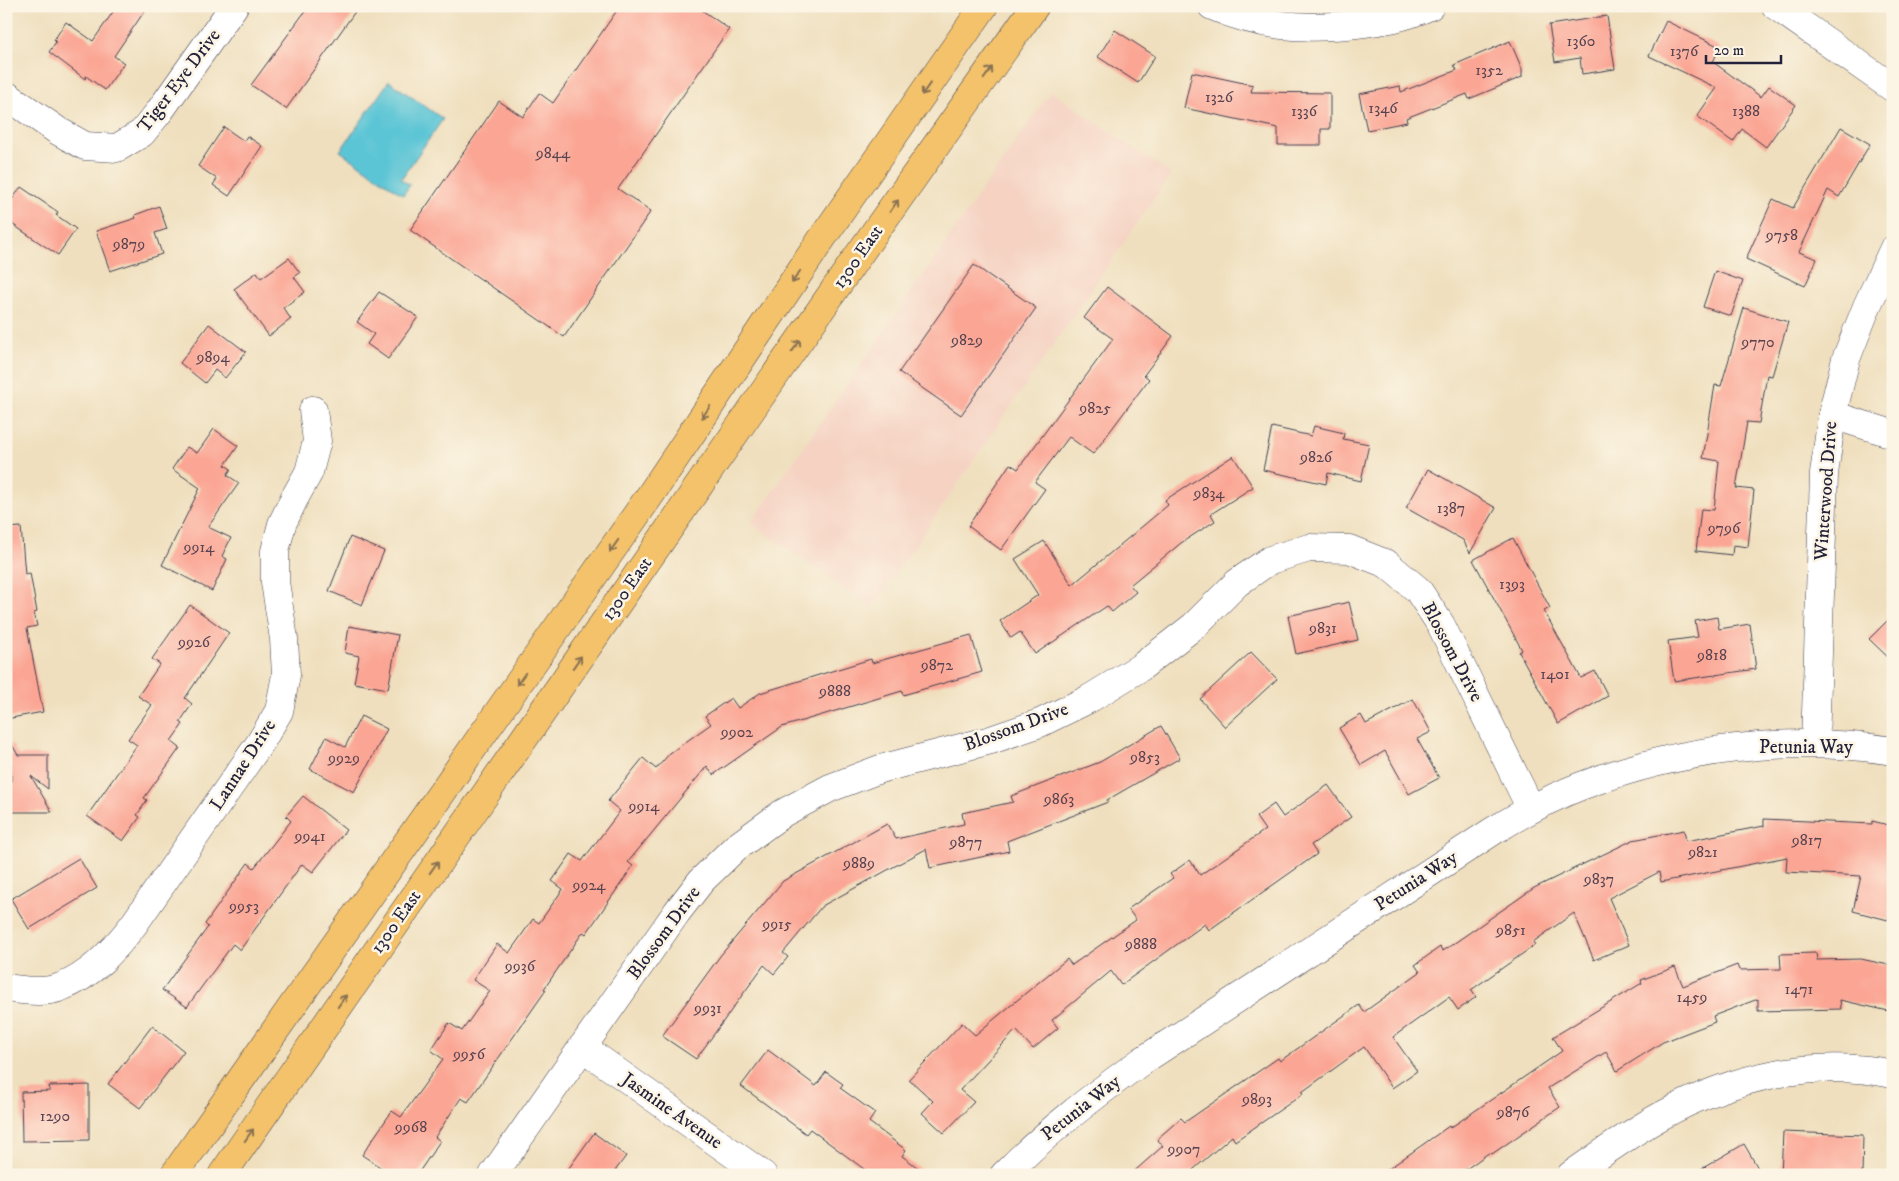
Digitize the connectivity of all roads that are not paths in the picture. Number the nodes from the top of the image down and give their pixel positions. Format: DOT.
graph roads {
  1 [pos="234,6"];
  2 [pos="984,6"];
  3 [pos="1035,6"];
  4 [pos="1212,6"];
  5 [pos="1430,6"];
  6 [pos="1776,6"];
  7 [pos="1893,88"];
  8 [pos="6,95"];
  9 [pos="1893,250"];
  10 [pos="314,410"];
  11 [pos="1832,415"];
  12 [pos="1893,434"];
  13 [pos="1814,743"];
  14 [pos="1893,751"];
  15 [pos="1531,809"];
  16 [pos="6,988"];
  17 [pos="582,1047"];
  18 [pos="1893,1074"];
  19 [pos="1587,1170"];
  20 [pos="174,1175"];
  21 [pos="222,1175"];
  22 [pos="493,1175"];
  23 [pos="763,1175"];
  24 [pos="1004,1175"];
  1 -- 8 [label="street, Tiger Eye Drive"];
  2 -- 20 [label="main road, 1300 East, one-way"];
  21 -- 3 [label="main road, 1300 East, one-way"];
  4 -- 5 [label="street"];
  6 -- 7 [label="street"];
  9 -- 11 [label="street, Winterwood Drive"];
  10 -- 16 [label="street, Lannae Drive"];
  11 -- 12 [label="street"];
  11 -- 13 [label="street, Winterwood Drive"];
  13 -- 14 [label="street, Petunia Way"];
  13 -- 15 [label="street, Petunia Way"];
  15 -- 17 [label="street, Blossom Drive"];
  15 -- 24 [label="street, Petunia Way"];
  17 -- 22 [label="street, Blossom Drive"];
  17 -- 23 [label="street, Jasmine Avenue"];
  18 -- 19 [label="street"];
}
